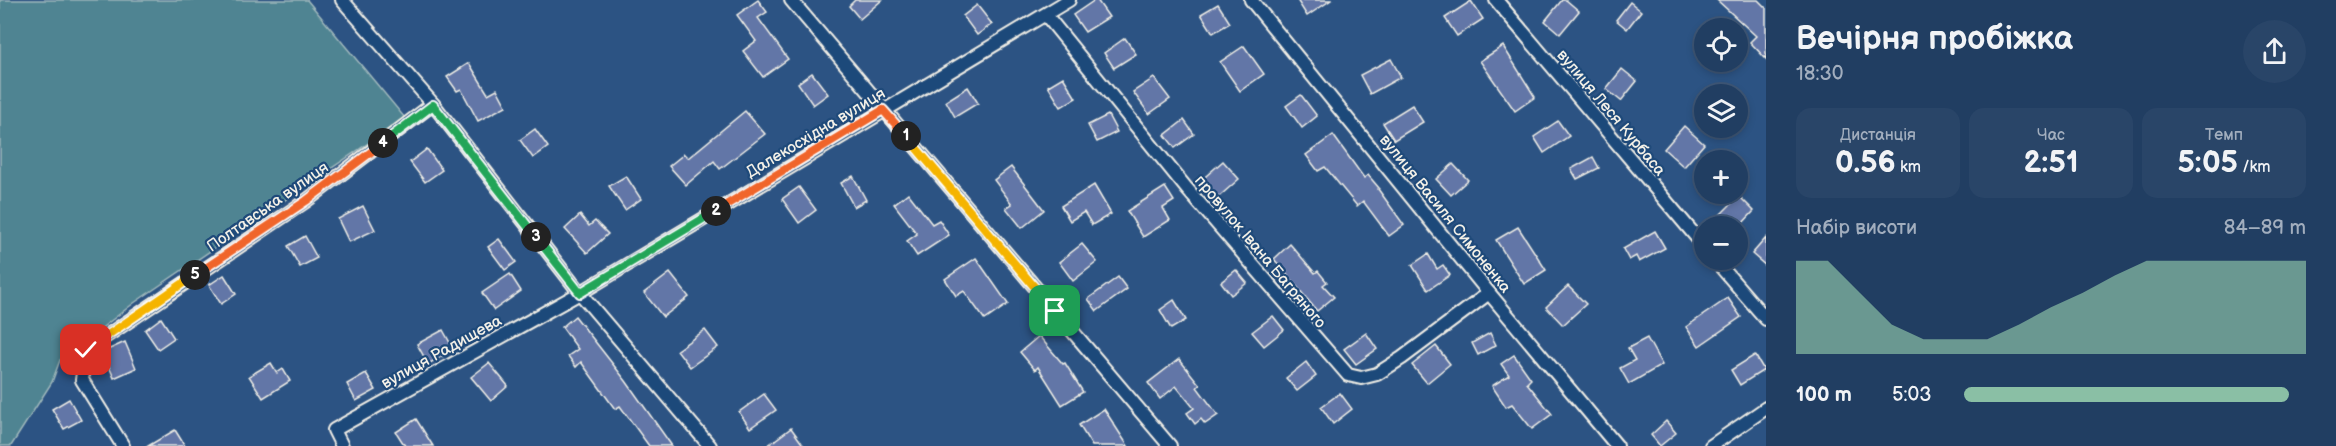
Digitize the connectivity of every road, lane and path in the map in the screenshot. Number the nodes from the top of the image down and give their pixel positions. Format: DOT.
graph roads {
  1 [pos="342,0"];
  2 [pos="792,0"];
  3 [pos="1069,0"];
  4 [pos="1251,0"];
  5 [pos="1496,0"];
  6 [pos="1046,15"];
  7 [pos="433,105"];
  8 [pos="883,110"];
  9 [pos="1694,234"];
  10 [pos="1724,270"];
  11 [pos="580,293"];
  12 [pos="1489,293"];
  13 [pos="1766,319"];
  14 [pos="1766,408"];
  15 [pos="123,446"];
  16 [pos="342,446"];
  17 [pos="710,446"];
  18 [pos="1170,446"];
  19 [pos="1617,446"];
  20 [pos="1711,446"];
  1 -- 7 [label="street"];
  2 -- 8 [label="street"];
  3 -- 6 [label="street, Далекосхідна вулиця"];
  4 -- 12 [label="street, вулиця Василя Симоненка"];
  5 -- 9 [label="street, вулиця Леся Курбаса"];
  6 -- 8 [label="street, Далекосхідна вулиця"];
  6 -- 12 [label="street, провулок Івана Багряного"];
  7 -- 11 [label="street"];
  7 -- 15 [label="street, Полтавська вулиця"];
  8 -- 11 [label="street, Далекосхідна вулиця"];
  8 -- 18 [label="street"];
  10 -- 13 [label="street"];
  11 -- 16 [label="street, вулиця Радищева"];
  11 -- 17 [label="street"];
  12 -- 19 [label="street, вулиця Василя Симоненка"];
  14 -- 20 [label="street"];
}
